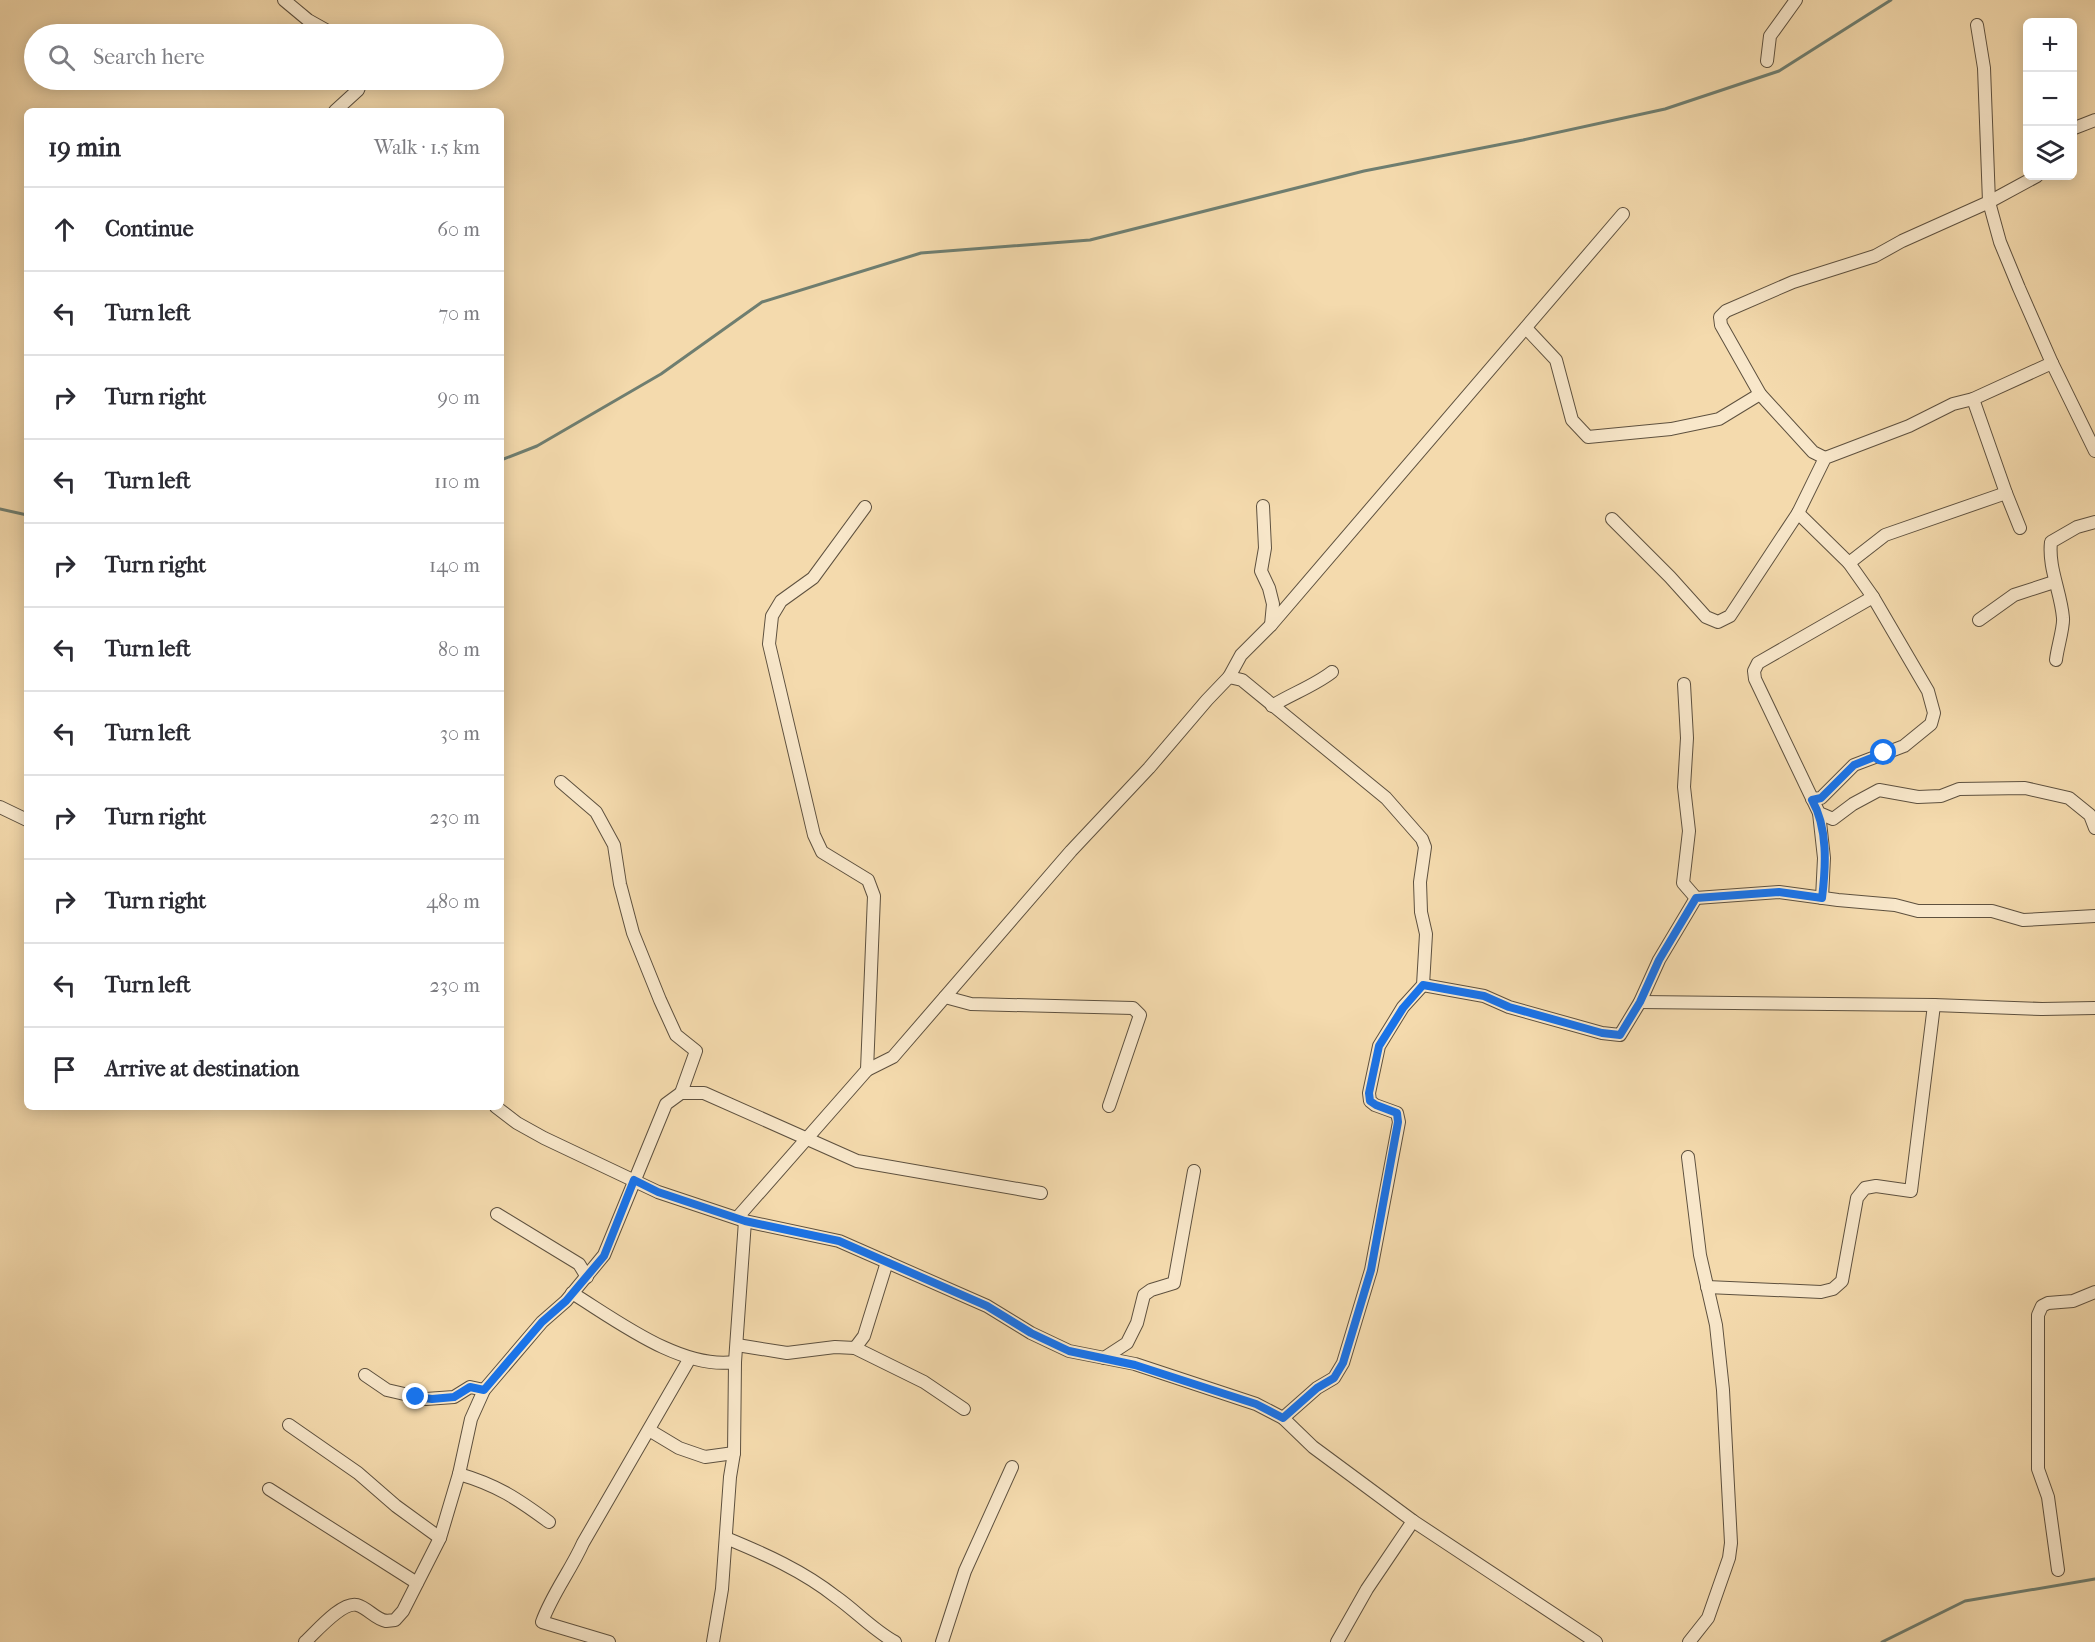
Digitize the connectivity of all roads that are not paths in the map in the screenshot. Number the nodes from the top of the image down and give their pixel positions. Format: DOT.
graph roads {
  1 [pos="284,0"];
  2 [pos="1796,0"];
  3 [pos="315,24"];
  4 [pos="1977,25"];
  5 [pos="1767,61"];
  6 [pos="358,90"];
  7 [pos="338,108"];
  8 [pos="2095,120"];
  9 [pos="2077,127"];
  10 [pos="2030,180"];
  11 [pos="1989,202"];
  12 [pos="1623,214"];
  13 [pos="1526,328"];
  14 [pos="2052,363"];
  15 [pos="1761,394"];
  16 [pos="1973,399"];
  17 [pos="2095,451"];
  18 [pos="1825,458"];
  19 [pos="2006,493"];
  20 [pos="1263,506"];
  21 [pos="865,507"];
  22 [pos="1798,513"];
  23 [pos="1612,519"];
  24 [pos="2095,522"];
  25 [pos="2020,528"];
  26 [pos="1849,563"];
  27 [pos="2054,582"];
  28 [pos="1873,597"];
  29 [pos="1979,620"];
  30 [pos="1271,626"];
  31 [pos="2056,660"];
  32 [pos="1332,672"];
  33 [pos="1229,677"];
  34 [pos="1684,684"];
  35 [pos="1272,706"];
  36 [pos="561,782"];
  37 [pos="1812,800"];
  38 [pos="0,807"];
  39 [pos="1819,813"];
  40 [pos="24,819"];
  41 [pos="2095,828"];
  42 [pos="1696,898"];
  43 [pos="1822,898"];
  44 [pos="2095,916"];
  45 [pos="1423,985"];
  46 [pos="945,997"];
  47 [pos="1640,1002"];
  48 [pos="1934,1005"];
  49 [pos="2095,1008"];
  50 [pos="867,1070"];
  51 [pos="681,1093"];
  52 [pos="1109,1106"];
  53 [pos="501,1110"];
  54 [pos="807,1137"];
  55 [pos="1688,1157"];
  56 [pos="1194,1171"];
  57 [pos="634,1180"];
  58 [pos="1041,1193"];
  59 [pos="497,1214"];
  60 [pos="741,1219"];
  61 [pos="887,1262"];
  62 [pos="587,1277"];
  63 [pos="1707,1287"];
  64 [pos="2095,1292"];
  65 [pos="572,1293"];
  66 [pos="738,1345"];
  67 [pos="855,1347"];
  68 [pos="690,1358"];
  69 [pos="1104,1358"];
  70 [pos="735,1362"];
  71 [pos="365,1375"];
  72 [pos="484,1390"];
  73 [pos="963,1409"];
  74 [pos="1283,1418"];
  75 [pos="289,1425"];
  76 [pos="649,1430"];
  77 [pos="734,1453"];
  78 [pos="1012,1467"];
  79 [pos="459,1474"];
  80 [pos="269,1489"];
  81 [pos="1413,1521"];
  82 [pos="549,1522"];
  83 [pos="440,1538"];
  84 [pos="726,1538"];
  85 [pos="2058,1570"];
  86 [pos="417,1583"];
  87 [pos="1374,1586"];
  88 [pos="305,1642"];
  89 [pos="609,1642"];
  90 [pos="713,1642"];
  91 [pos="895,1642"];
  92 [pos="942,1642"];
  93 [pos="1337,1642"];
  94 [pos="1596,1642"];
  95 [pos="1689,1642"];
  1 -- 3 [label="street"];
  2 -- 5 [label="street"];
  4 -- 11 [label="street"];
  6 -- 7 [label="street"];
  8 -- 9 [label="street"];
  10 -- 11 [label="street"];
  11 -- 14 [label="street"];
  11 -- 15 [label="street"];
  12 -- 13 [label="street"];
  13 -- 15 [label="street"];
  13 -- 30 [label="street"];
  14 -- 16 [label="street"];
  14 -- 17 [label="street"];
  15 -- 18 [label="street"];
  16 -- 18 [label="street"];
  16 -- 19 [label="street"];
  18 -- 22 [label="street"];
  19 -- 25 [label="street"];
  19 -- 26 [label="street"];
  20 -- 30 [label="street"];
  21 -- 50 [label="street"];
  22 -- 23 [label="street"];
  22 -- 26 [label="street"];
  24 -- 27 [label="street"];
  26 -- 28 [label="street"];
  27 -- 29 [label="street"];
  27 -- 31 [label="street"];
  28 -- 37 [label="street"];
  28 -- 37 [label="street"];
  30 -- 33 [label="street"];
  32 -- 35 [label="street"];
  33 -- 35 [label="street"];
  33 -- 46 [label="street"];
  34 -- 42 [label="street"];
  35 -- 45 [label="street"];
  36 -- 51 [label="street"];
  37 -- 39 [label="street"];
  38 -- 40 [label="street"];
  39 -- 41 [label="street"];
  39 -- 43 [label="street"];
  42 -- 43 [label="street"];
  42 -- 47 [label="street"];
  43 -- 44 [label="street"];
  45 -- 47 [label="street"];
  45 -- 74 [label="street"];
  46 -- 50 [label="street"];
  46 -- 52 [label="street"];
  47 -- 48 [label="street"];
  48 -- 49 [label="street"];
  48 -- 63 [label="street"];
  50 -- 54 [label="street"];
  51 -- 54 [label="street"];
  51 -- 57 [label="street"];
  53 -- 57 [label="street"];
  54 -- 58 [label="street"];
  54 -- 60 [label="street"];
  55 -- 63 [label="street"];
  56 -- 69 [label="street"];
  57 -- 60 [label="street"];
  57 -- 62 [label="street"];
  59 -- 62 [label="street"];
  60 -- 61 [label="street"];
  60 -- 66 [label="street"];
  61 -- 67 [label="street"];
  61 -- 69 [label="street"];
  62 -- 65 [label="street"];
  63 -- 95 [label="street"];
  64 -- 85 [label="street"];
  65 -- 68 [label="street"];
  65 -- 72 [label="street"];
  66 -- 67 [label="street"];
  66 -- 70 [label="street"];
  67 -- 73 [label="street"];
  68 -- 70 [label="street"];
  68 -- 76 [label="street"];
  69 -- 74 [label="street"];
  70 -- 77 [label="street"];
  71 -- 72 [label="street"];
  72 -- 79 [label="street"];
  74 -- 81 [label="street"];
  75 -- 83 [label="street"];
  76 -- 77 [label="street"];
  76 -- 89 [label="street"];
  77 -- 84 [label="street"];
  78 -- 92 [label="street"];
  79 -- 82 [label="street"];
  79 -- 83 [label="street"];
  80 -- 86 [label="street"];
  81 -- 87 [label="street"];
  81 -- 93 [label="street"];
  81 -- 94 [label="street"];
  83 -- 86 [label="street"];
  84 -- 90 [label="street"];
  84 -- 91 [label="street"];
  86 -- 88 [label="street"];
}
